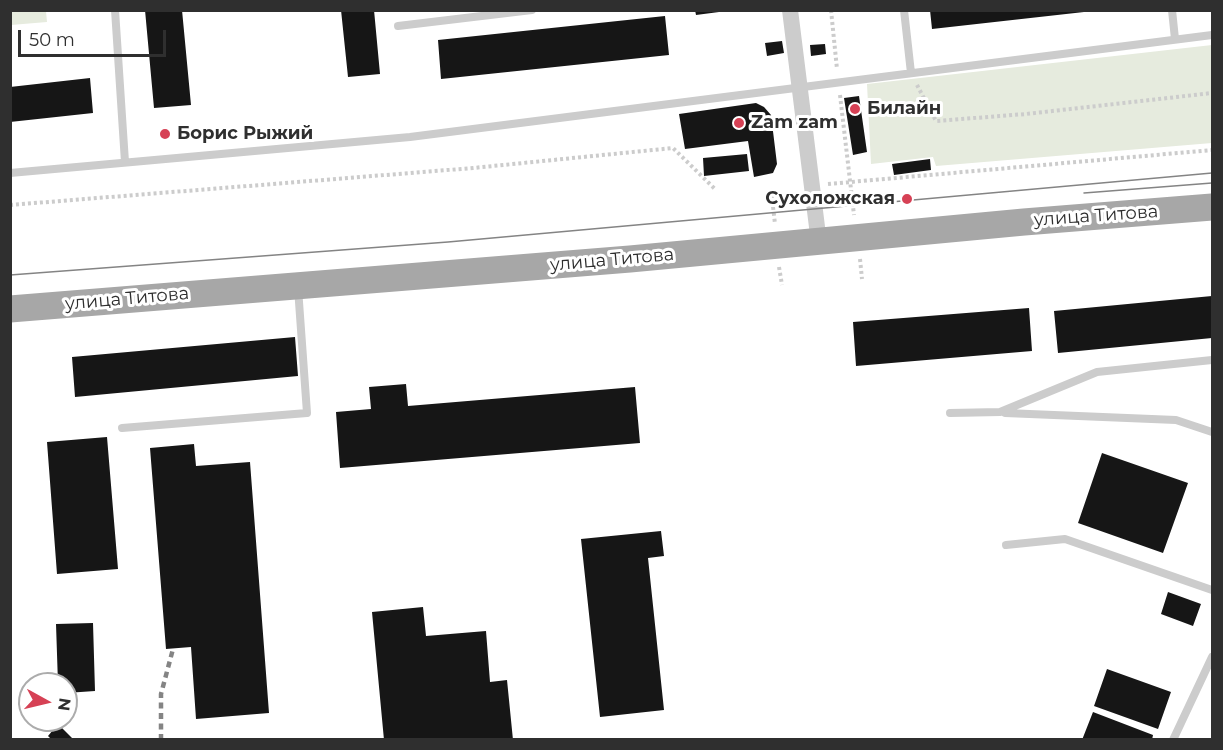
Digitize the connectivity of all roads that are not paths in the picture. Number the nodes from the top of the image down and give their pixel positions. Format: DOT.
graph roads {
  1 [pos="115,10"];
  2 [pos="532,10"];
  3 [pos="790,10"];
  4 [pos="904,10"];
  5 [pos="1172,10"];
  6 [pos="398,26"];
  7 [pos="1212,35"];
  8 [pos="1175,39"];
  9 [pos="911,73"];
  10 [pos="800,87"];
  11 [pos="125,162"];
  12 [pos="10,173"];
  13 [pos="1212,207"];
  14 [pos="819,243"];
  15 [pos="298,285"];
  16 [pos="10,309"];
  17 [pos="1212,360"];
  18 [pos="1000,412"];
  19 [pos="950,413"];
  20 [pos="122,428"];
  21 [pos="1212,432"];
  22 [pos="1006,545"];
  23 [pos="1212,590"];
  24 [pos="1212,657"];
  25 [pos="1173,740"];
  1 -- 11 [label="lane"];
  2 -- 6 [label="lane"];
  3 -- 10 [label="street"];
  4 -- 9 [label="lane"];
  5 -- 8 [label="lane"];
  7 -- 8 [label="lane"];
  8 -- 9 [label="lane"];
  9 -- 10 [label="lane"];
  10 -- 11 [label="lane"];
  10 -- 14 [label="street"];
  11 -- 12 [label="lane"];
  13 -- 14 [label="main road, улица Титова"];
  14 -- 15 [label="main road, улица Титова"];
  15 -- 16 [label="main road, улица Титова"];
  15 -- 20 [label="lane"];
  17 -- 18 [label="lane"];
  18 -- 19 [label="lane"];
  18 -- 21 [label="lane"];
  22 -- 23 [label="lane"];
  24 -- 25 [label="lane"];
}
